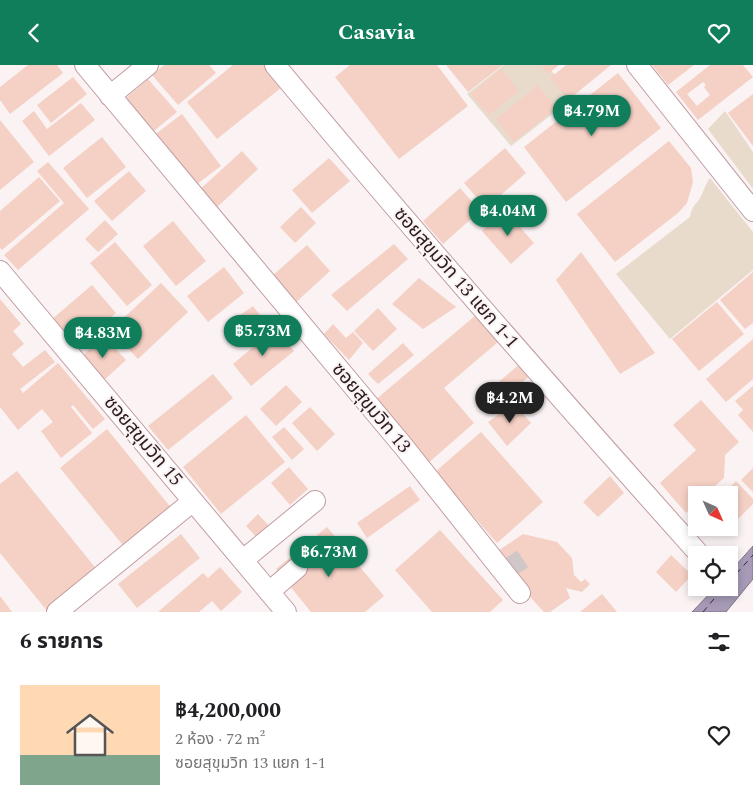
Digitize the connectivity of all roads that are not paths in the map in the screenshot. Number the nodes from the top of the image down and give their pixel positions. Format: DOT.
graph roads {
  1 [pos="85,65"];
  2 [pos="148,65"];
  3 [pos="275,65"];
  4 [pos="636,65"];
  5 [pos="110,96"];
  6 [pos="753,211"];
  7 [pos="0,271"];
  8 [pos="193,501"];
  9 [pos="315,501"];
  10 [pos="692,546"];
  11 [pos="243,560"];
  12 [pos="296,568"];
  13 [pos="269,592"];
  14 [pos="520,593"];
  15 [pos="57,612"];
  16 [pos="286,612"];
  1 -- 5 [label="street, ซอยสุขุมวิท 13"];
  2 -- 5 [label="street"];
  3 -- 10 [label="street, ซอยสุขุมวิท 13 แยก 1-1"];
  4 -- 6 [label="street"];
  5 -- 14 [label="street, ซอยสุขุมวิท 13"];
  7 -- 8 [label="street, ซอยสุขุมวิท 15"];
  8 -- 11 [label="street, ซอยสุขุมวิท 15"];
  8 -- 15 [label="street"];
  9 -- 11 [label="street"];
  11 -- 13 [label="street, ซอยสุขุมวิท 15"];
  12 -- 13 [label="street"];
  13 -- 16 [label="street, ซอยสุขุมวิท 15"];
}
